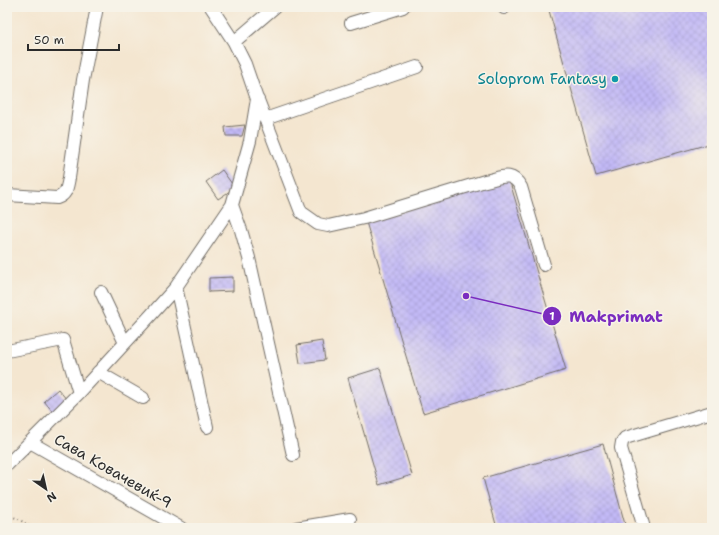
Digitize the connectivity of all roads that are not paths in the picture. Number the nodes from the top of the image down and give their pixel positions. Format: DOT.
graph roads {
  1 [pos="97,7"];
  2 [pos="211,7"];
  3 [pos="275,7"];
  4 [pos="403,7"];
  5 [pos="351,23"];
  6 [pos="234,42"];
  7 [pos="417,67"];
  8 [pos="257,99"];
  9 [pos="265,119"];
  10 [pos="7,196"];
  11 [pos="232,205"];
  12 [pos="544,265"];
  13 [pos="176,287"];
  14 [pos="102,292"];
  15 [pos="125,343"];
  16 [pos="7,351"];
  17 [pos="98,372"];
  18 [pos="79,392"];
  19 [pos="143,398"];
  20 [pos="712,412"];
  21 [pos="207,427"];
  22 [pos="30,442"];
  23 [pos="293,455"];
  24 [pos="7,465"];
  25 [pos="350,519"];
  26 [pos="181,528"];
  27 [pos="296,528"];
  28 [pos="644,528"];
  1 -- 10 [label="street"];
  2 -- 6 [label="street"];
  3 -- 6 [label="street"];
  4 -- 5 [label="street"];
  6 -- 8 [label="street"];
  7 -- 9 [label="street"];
  8 -- 9 [label="street"];
  8 -- 11 [label="street"];
  9 -- 12 [label="street"];
  11 -- 13 [label="street"];
  11 -- 23 [label="street"];
  13 -- 15 [label="street"];
  13 -- 21 [label="street"];
  14 -- 15 [label="street"];
  15 -- 17 [label="street"];
  16 -- 18 [label="street"];
  17 -- 18 [label="street"];
  17 -- 19 [label="street"];
  18 -- 22 [label="street"];
  20 -- 28 [label="street"];
  22 -- 24 [label="street"];
  22 -- 26 [label="street, Сава Ковачевиќ-9"];
  25 -- 27 [label="street"];
}
